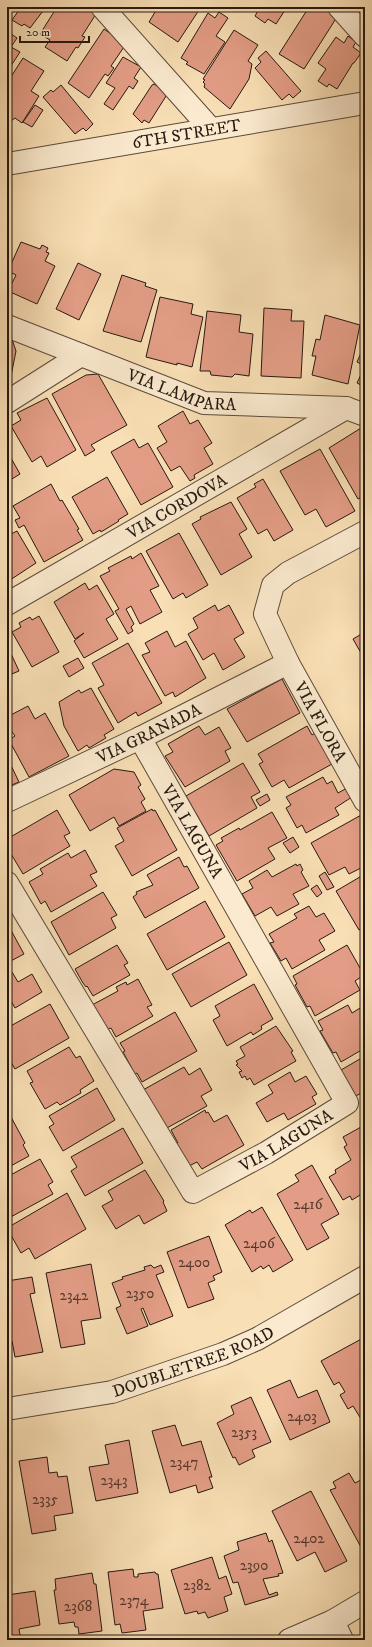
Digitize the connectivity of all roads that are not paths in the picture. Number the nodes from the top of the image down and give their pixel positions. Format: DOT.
graph roads {
  1 [pos="102,7"];
  2 [pos="339,7"];
  3 [pos="365,36"];
  4 [pos="365,103"];
  5 [pos="210,128"];
  6 [pos="8,163"];
  7 [pos="7,326"];
  8 [pos="81,355"];
  9 [pos="7,402"];
  10 [pos="355,411"];
  11 [pos="365,532"];
  12 [pos="7,604"];
  13 [pos="288,663"];
  14 [pos="140,738"];
  15 [pos="362,792"];
  16 [pos="7,801"];
  17 [pos="7,883"];
  18 [pos="365,1276"];
  19 [pos="7,1408"];
  20 [pos="365,1602"];
  21 [pos="333,1621"];
  22 [pos="289,1640"];
  23 [pos="342,1640"];
  1 -- 5 [label="street"];
  2 -- 3 [label="street"];
  4 -- 5 [label="street, 6TH STREET"];
  5 -- 6 [label="street, 6TH STREET"];
  7 -- 8 [label="street, VIA LAMPARA"];
  8 -- 9 [label="street"];
  8 -- 10 [label="street, VIA LAMPARA"];
  10 -- 12 [label="street, VIA CORDOVA"];
  11 -- 13 [label="street, VIA FLORA"];
  13 -- 14 [label="street, VIA GRANADA"];
  13 -- 15 [label="street, VIA FLORA"];
  14 -- 16 [label="street, VIA GRANADA"];
  14 -- 17 [label="street, VIA LAGUNA"];
  18 -- 19 [label="street, DOUBLETREE ROAD"];
  20 -- 21 [label="street"];
  21 -- 22 [label="street"];
  21 -- 23 [label="street"];
}
